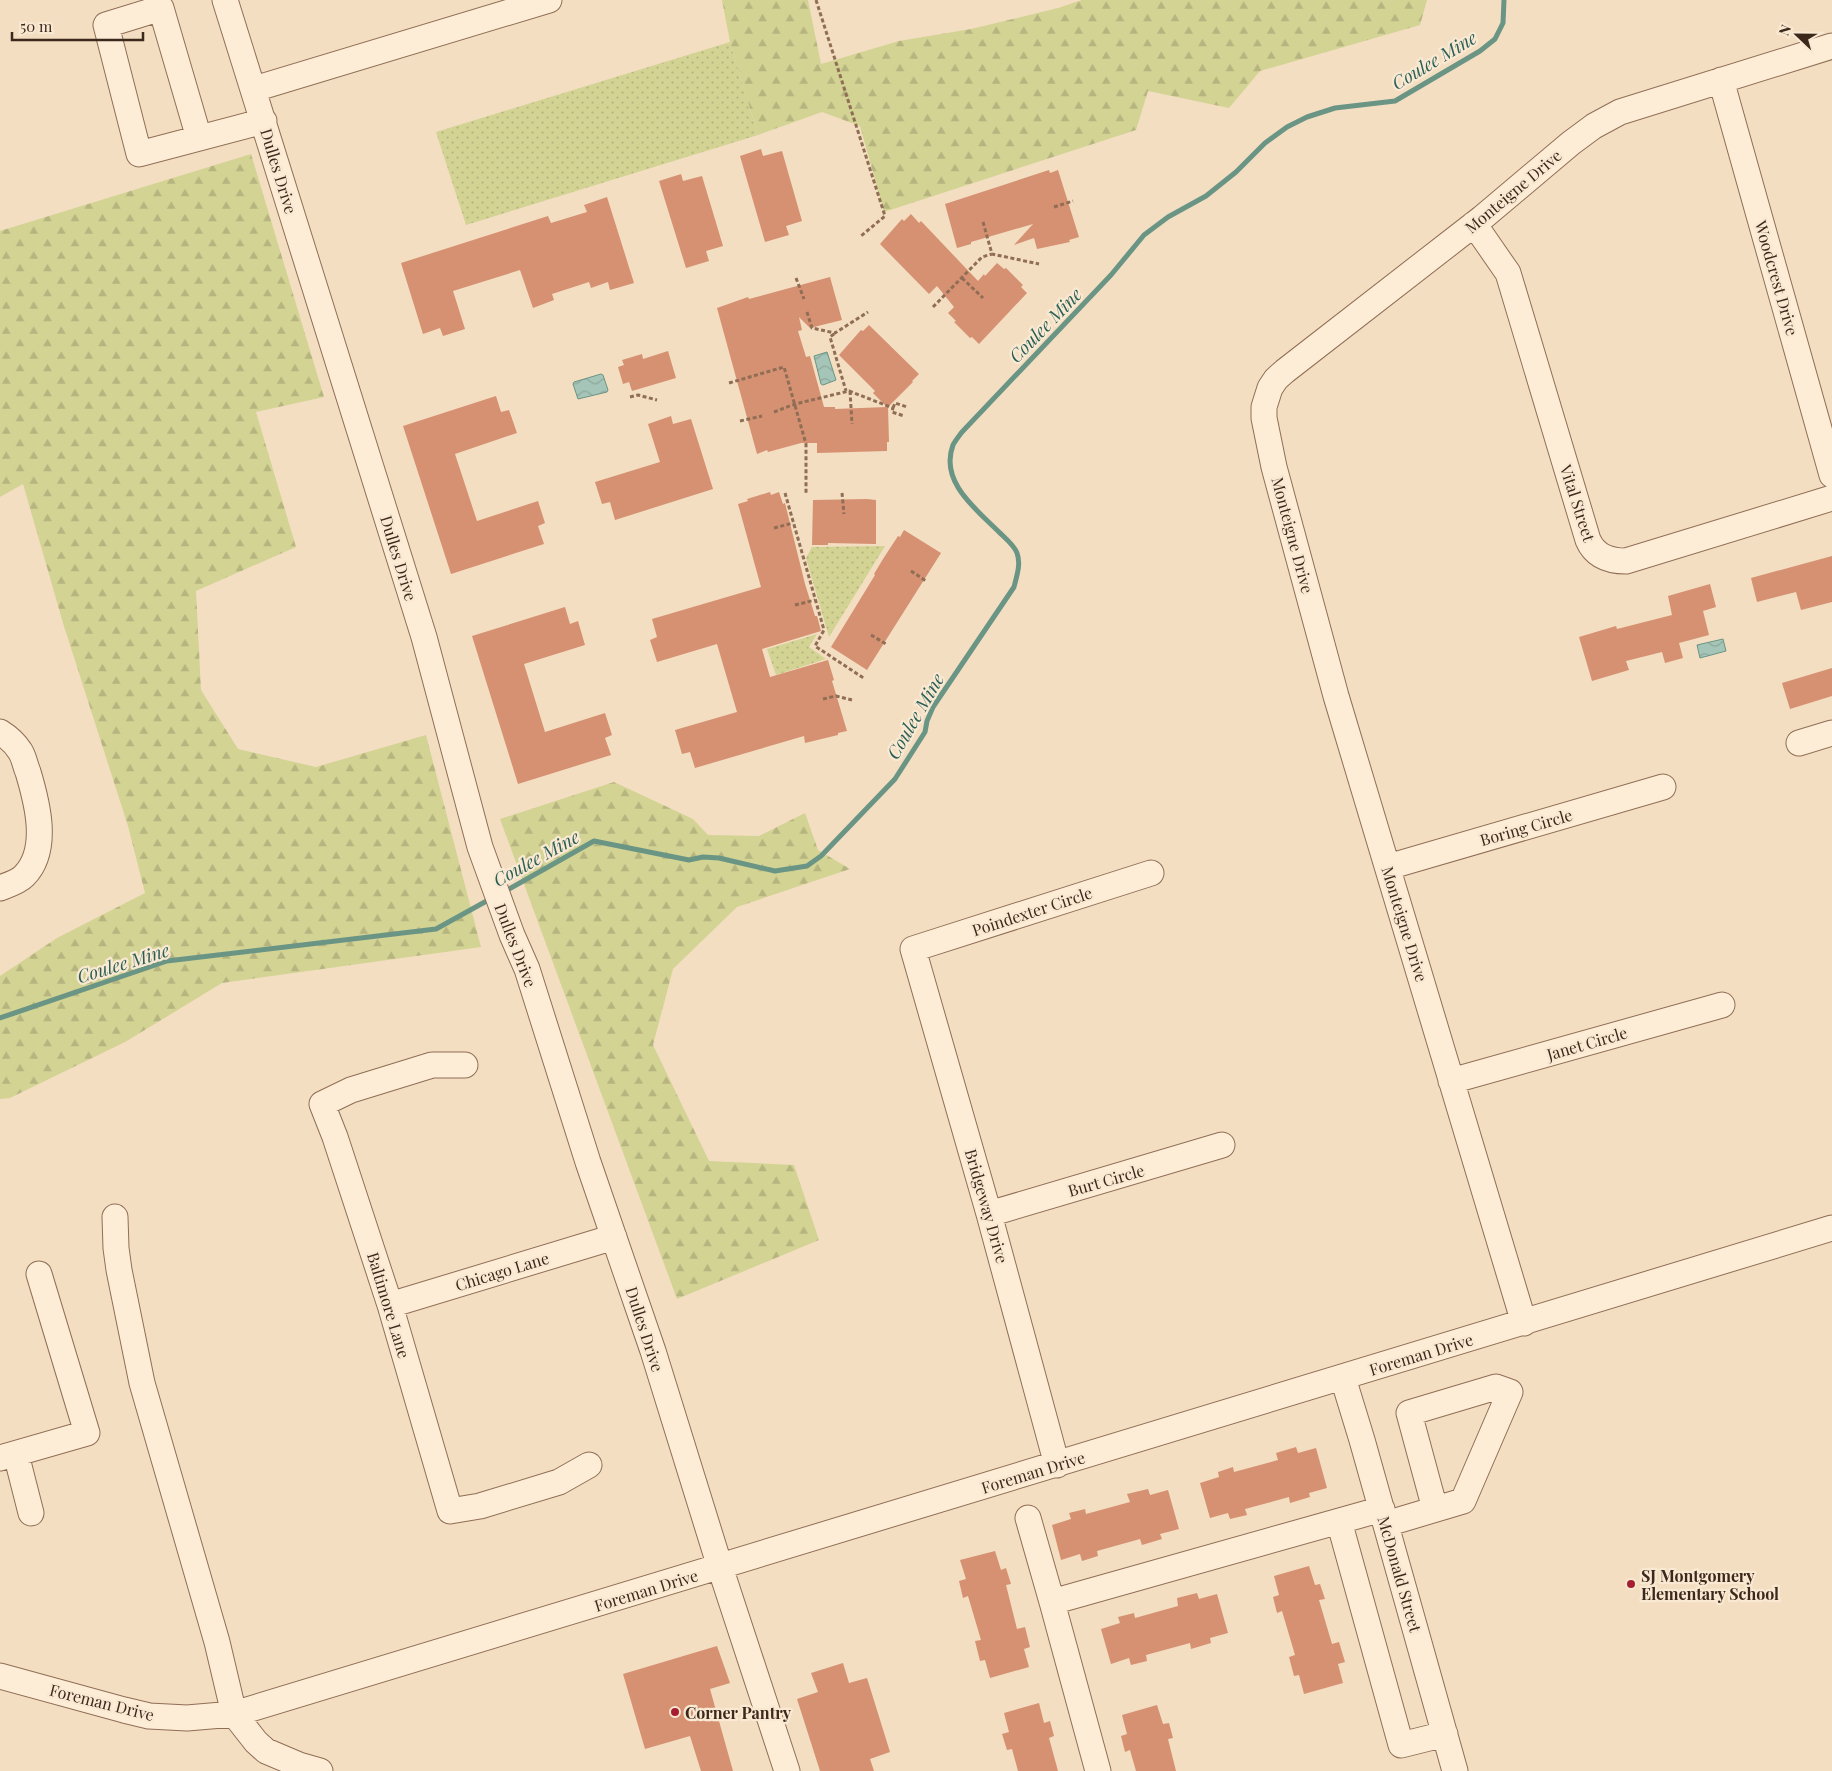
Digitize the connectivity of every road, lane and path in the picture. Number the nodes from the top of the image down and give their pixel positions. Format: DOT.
graph roads {
  1 [pos="225,0"];
  2 [pos="549,0"];
  3 [pos="816,0"];
  4 [pos="1832,46"];
  5 [pos="1722,80"];
  6 [pos="254,89"];
  7 [pos="264,121"];
  8 [pos="199,138"];
  9 [pos="1073,201"];
  10 [pos="1054,208"];
  11 [pos="983,222"];
  12 [pos="1474,224"];
  13 [pos="861,236"];
  14 [pos="992,254"];
  15 [pos="1039,264"];
  16 [pos="796,278"];
  17 [pos="962,278"];
  18 [pos="983,298"];
  19 [pos="804,299"];
  20 [pos="933,307"];
  21 [pos="807,312"];
  22 [pos="868,312"];
  23 [pos="835,333"];
  24 [pos="729,383"];
  25 [pos="848,391"];
  26 [pos="630,397"];
  27 [pos="657,400"];
  28 [pos="795,404"];
  29 [pos="907,407"];
  30 [pos="893,408"];
  31 [pos="774,412"];
  32 [pos="762,416"];
  33 [pos="904,416"];
  34 [pos="740,421"];
  35 [pos="852,424"];
  36 [pos="1832,476"];
  37 [pos="785,493"];
  38 [pos="806,493"];
  39 [pos="842,493"];
  40 [pos="1832,498"];
  41 [pos="844,514"];
  42 [pos="793,523"];
  43 [pos="774,528"];
  44 [pos="911,571"];
  45 [pos="926,580"];
  46 [pos="815,600"];
  47 [pos="795,605"];
  48 [pos="871,635"];
  49 [pos="886,644"];
  50 [pos="865,678"];
  51 [pos="824,699"];
  52 [pos="852,700"];
  53 [pos="0,732"];
  54 [pos="1832,732"];
  55 [pos="1799,743"];
  56 [pos="1663,787"];
  57 [pos="1388,867"];
  58 [pos="1151,873"];
  59 [pos="0,888"];
  60 [pos="913,949"];
  61 [pos="1722,1005"];
  62 [pos="465,1065"];
  63 [pos="1451,1082"];
  64 [pos="1222,1146"];
  65 [pos="989,1214"];
  66 [pos="115,1217"];
  67 [pos="1832,1228"];
  68 [pos="614,1237"];
  69 [pos="39,1274"];
  70 [pos="390,1305"];
  71 [pos="1524,1323"];
  72 [pos="1343,1378"];
  73 [pos="8,1456"];
  74 [pos="588,1465"];
  75 [pos="1057,1465"];
  76 [pos="1435,1509"];
  77 [pos="30,1513"];
  78 [pos="1384,1516"];
  79 [pos="1028,1518"];
  80 [pos="1338,1521"];
  81 [pos="720,1567"];
  82 [pos="1052,1602"];
  83 [pos="0,1676"];
  84 [pos="234,1714"];
  85 [pos="1445,1734"];
  86 [pos="263,1761"];
  87 [pos="320,1771"];
  88 [pos="787,1771"];
  89 [pos="1098,1771"];
  90 [pos="1455,1771"];
  1 -- 6 [label="street, Dulles Drive"];
  2 -- 6 [label="street"];
  3 -- 13 [label="path"];
  4 -- 5 [label="street, Monteigne Drive"];
  5 -- 12 [label="street, Monteigne Drive"];
  5 -- 36 [label="street, Woodcrest Drive"];
  6 -- 7 [label="street, Dulles Drive"];
  7 -- 8 [label="street"];
  7 -- 68 [label="street, Dulles Drive"];
  8 -- 8 [label="street"];
  9 -- 10 [label="path"];
  11 -- 14 [label="path"];
  12 -- 40 [label="street, Vital Street"];
  12 -- 57 [label="street, Monteigne Drive"];
  14 -- 15 [label="path"];
  14 -- 17 [label="path"];
  16 -- 19 [label="path"];
  17 -- 18 [label="path"];
  17 -- 20 [label="path"];
  21 -- 23 [label="path"];
  22 -- 23 [label="path"];
  23 -- 25 [label="path"];
  24 -- 28 [label="path"];
  25 -- 28 [label="path"];
  25 -- 30 [label="path"];
  25 -- 35 [label="path"];
  26 -- 27 [label="path"];
  28 -- 31 [label="path"];
  28 -- 38 [label="path"];
  29 -- 30 [label="path"];
  30 -- 33 [label="path"];
  32 -- 34 [label="path"];
  37 -- 42 [label="path"];
  39 -- 41 [label="path"];
  42 -- 43 [label="path"];
  42 -- 46 [label="path"];
  44 -- 45 [label="path"];
  46 -- 47 [label="path"];
  46 -- 50 [label="path"];
  48 -- 49 [label="path"];
  51 -- 52 [label="path"];
  53 -- 59 [label="street"];
  54 -- 55 [label="street"];
  56 -- 57 [label="street, Boring Circle"];
  57 -- 63 [label="street, Monteigne Drive"];
  58 -- 60 [label="street, Poindexter Circle"];
  60 -- 65 [label="street, Bridgeway Drive"];
  61 -- 63 [label="street, Janet Circle"];
  62 -- 70 [label="street, Baltimore Lane"];
  63 -- 71 [label="street, Monteigne Drive"];
  64 -- 65 [label="street, Burt Circle"];
  65 -- 75 [label="street, Bridgeway Drive"];
  66 -- 84 [label="street"];
  67 -- 71 [label="street, Foreman Drive"];
  68 -- 70 [label="street, Chicago Lane"];
  68 -- 81 [label="street, Dulles Drive"];
  69 -- 73 [label="street"];
  70 -- 74 [label="street, Baltimore Lane"];
  71 -- 72 [label="street, Foreman Drive"];
  72 -- 75 [label="street, Foreman Drive"];
  72 -- 78 [label="street, McDonald Street"];
  73 -- 77 [label="street"];
  75 -- 81 [label="street, Foreman Drive"];
  76 -- 76 [label="street"];
  76 -- 78 [label="street"];
  78 -- 80 [label="street"];
  78 -- 85 [label="street, McDonald Street"];
  79 -- 82 [label="street"];
  80 -- 82 [label="street"];
  80 -- 85 [label="street"];
  81 -- 84 [label="street, Foreman Drive"];
  81 -- 88 [label="street, Dulles Drive"];
  82 -- 89 [label="street"];
  83 -- 84 [label="street, Foreman Drive"];
  84 -- 86 [label="street"];
  85 -- 90 [label="street, McDonald Street"];
  86 -- 87 [label="street"];
}
